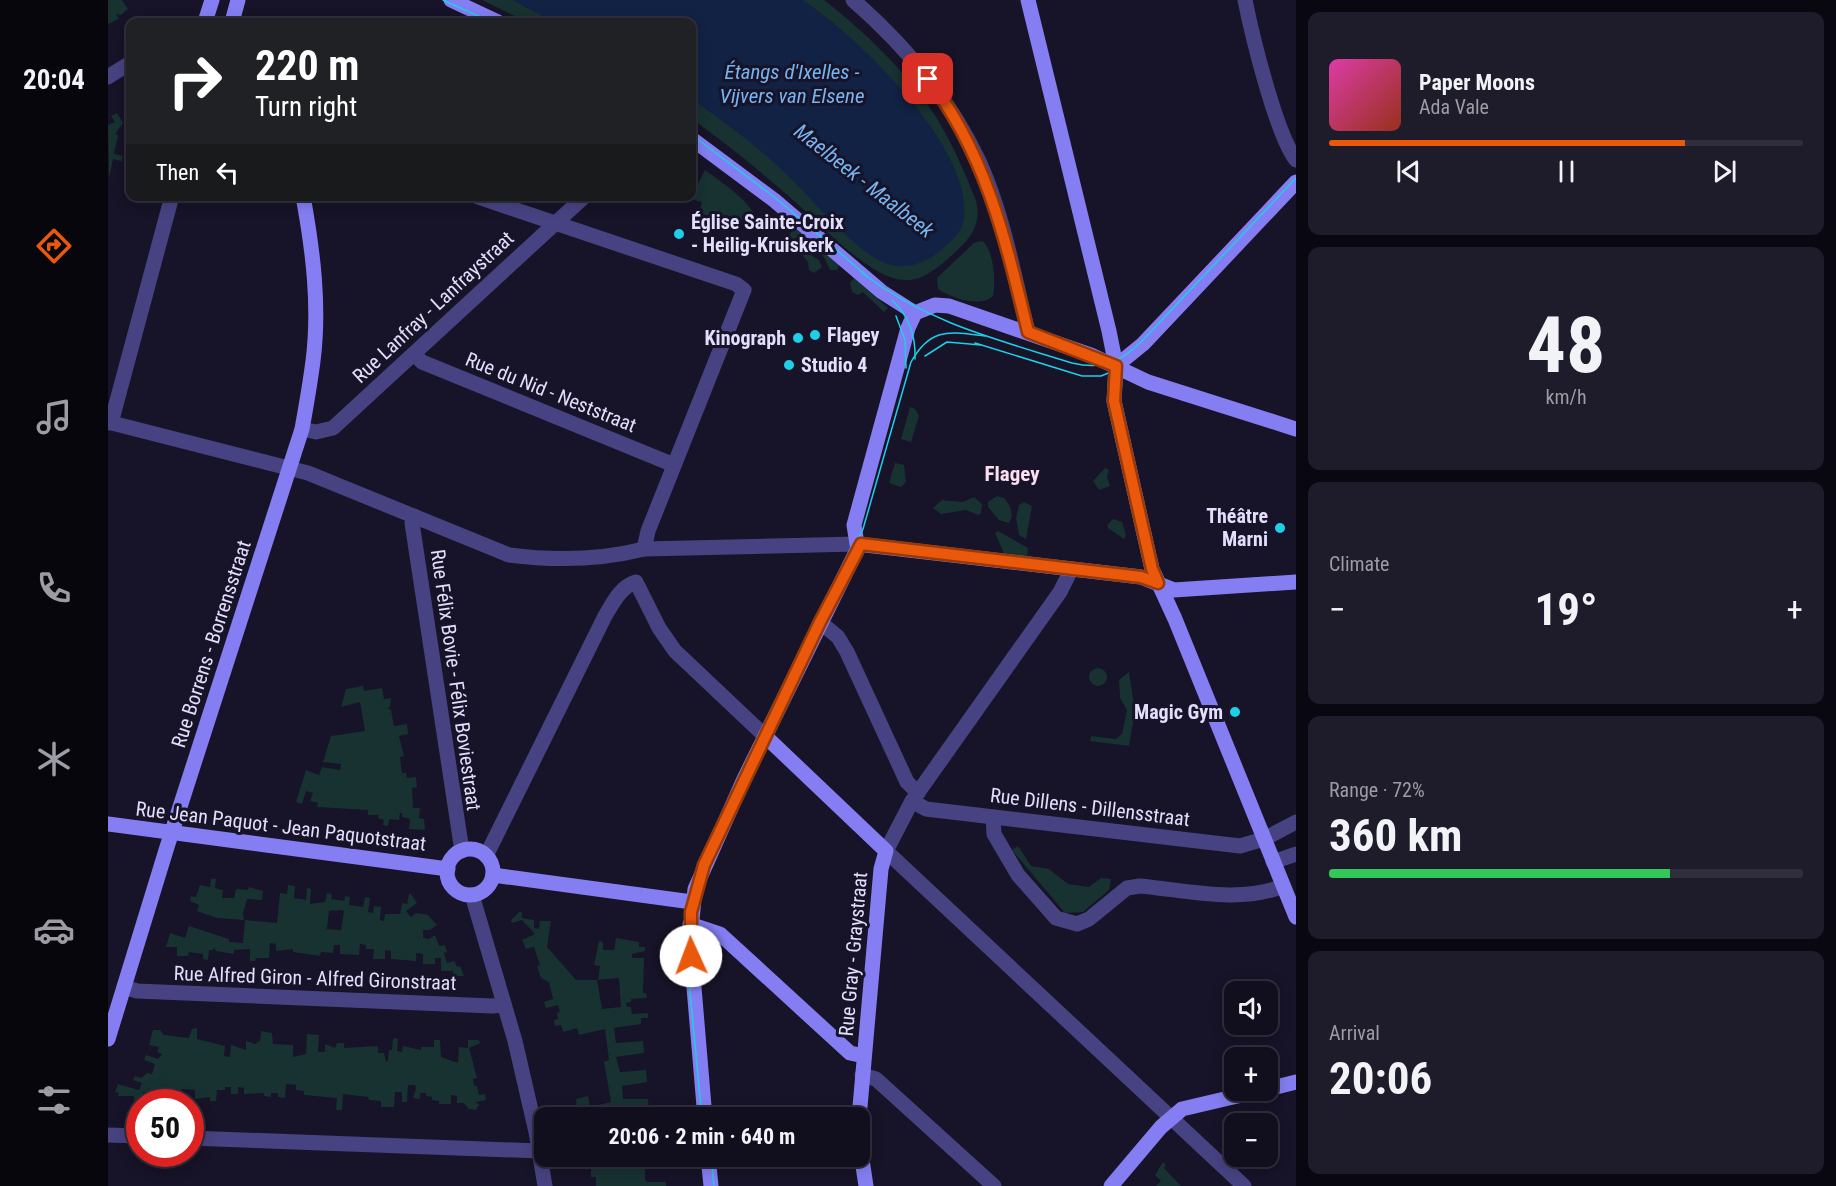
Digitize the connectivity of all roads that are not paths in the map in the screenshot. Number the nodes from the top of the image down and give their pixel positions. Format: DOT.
graph roads {
  1 [pos="212,0"];
  2 [pos="238,0"];
  3 [pos="450,0"];
  4 [pos="853,0"];
  5 [pos="1028,0"];
  6 [pos="1245,0"];
  7 [pos="206,18"];
  8 [pos="233,18"];
  9 [pos="489,18"];
  10 [pos="126,66"];
  11 [pos="108,77"];
  12 [pos="696,142"];
  13 [pos="1296,160"];
  14 [pos="1296,182"];
  15 [pos="171,201"];
  16 [pos="304,201"];
  17 [pos="490,201"];
  18 [pos="580,201"];
  19 [pos="556,223"];
  20 [pos="915,313"];
  21 [pos="1028,332"];
  22 [pos="414,354"];
  23 [pos="1116,366"];
  24 [pos="110,422"];
  25 [pos="302,429"];
  26 [pos="1296,429"];
  27 [pos="674,465"];
  28 [pos="290,468"];
  29 [pos="414,516"];
  30 [pos="859,544"];
  31 [pos="644,549"];
  32 [pos="1071,570"];
  33 [pos="1296,582"];
  34 [pos="1158,583"];
  35 [pos="820,622"];
  36 [pos="765,736"];
  37 [pos="915,797"];
  38 [pos="993,817"];
  39 [pos="1296,822"];
  40 [pos="108,825"];
  41 [pos="172,833"];
  42 [pos="1264,839"];
  43 [pos="462,851"];
  44 [pos="886,851"];
  45 [pos="1296,854"];
  46 [pos="486,856"];
  47 [pos="1273,862"];
  48 [pos="448,869"];
  49 [pos="493,875"];
  50 [pos="1283,886"];
  51 [pos="472,895"];
  52 [pos="692,902"];
  53 [pos="1296,918"];
  54 [pos="690,924"];
  55 [pos="124,987"];
  56 [pos="504,1005"];
  57 [pos="108,1039"];
  58 [pos="864,1056"];
  59 [pos="862,1075"];
  60 [pos="1296,1082"];
  61 [pos="1278,1086"];
  62 [pos="1224,1099"];
  63 [pos="704,1107"];
  64 [pos="860,1107"];
  65 [pos="1171,1118"];
  66 [pos="534,1125"];
  67 [pos="108,1135"];
  68 [pos="126,1136"];
  69 [pos="204,1139"];
  70 [pos="534,1151"];
  71 [pos="542,1167"];
  72 [pos="709,1167"];
  73 [pos="863,1167"];
  74 [pos="545,1186"];
  75 [pos="711,1186"];
  76 [pos="866,1186"];
  77 [pos="994,1186"];
  78 [pos="1111,1186"];
  79 [pos="1244,1186"];
  1 -- 7 [label="street"];
  2 -- 8 [label="street"];
  3 -- 9 [label="street"];
  4 -- 21 [label="street"];
  5 -- 23 [label="street"];
  6 -- 13 [label="street"];
  10 -- 11 [label="street"];
  12 -- 20 [label="street"];
  14 -- 23 [label="street"];
  15 -- 24 [label="street"];
  16 -- 25 [label="street, Rue Borrens - Borrensstraat"];
  17 -- 19 [label="street"];
  18 -- 19 [label="street, Rue Lanfray - Lanfraystraat"];
  19 -- 22 [label="street, Rue Lanfray - Lanfraystraat"];
  19 -- 27 [label="street"];
  20 -- 21 [label="street"];
  20 -- 30 [label="street"];
  21 -- 23 [label="street"];
  22 -- 25 [label="street, Rue Lanfray - Lanfraystraat"];
  22 -- 27 [label="street, Rue du Nid - Neststraat"];
  23 -- 26 [label="street"];
  23 -- 34 [label="street"];
  24 -- 28 [label="street"];
  25 -- 28 [label="street, Rue Borrens - Borrensstraat"];
  27 -- 31 [label="street"];
  28 -- 29 [label="street"];
  28 -- 41 [label="street, Rue Borrens - Borrensstraat"];
  29 -- 31 [label="street"];
  29 -- 43 [label="street, Rue Félix Bovie - Félix Boviestraat"];
  30 -- 31 [label="street"];
  30 -- 32 [label="street"];
  30 -- 35 [label="street"];
  32 -- 34 [label="street"];
  32 -- 37 [label="street, Rue Gray - Graystraat"];
  33 -- 34 [label="street"];
  34 -- 42 [label="street"];
  35 -- 36 [label="street"];
  35 -- 37 [label="street"];
  36 -- 44 [label="street"];
  36 -- 46 [label="street"];
  36 -- 52 [label="street"];
  37 -- 38 [label="street, Rue Dillens - Dillensstraat"];
  37 -- 44 [label="street, Rue Gray - Graystraat"];
  38 -- 42 [label="street, Rue Dillens - Dillensstraat"];
  38 -- 50 [label="street"];
  39 -- 42 [label="street, Rue Dillens - Dillensstraat"];
  40 -- 41 [label="street, Rue Jean Paquot - Jean Paquotstraat"];
  41 -- 48 [label="street, Rue Jean Paquot - Jean Paquotstraat"];
  41 -- 55 [label="street, Rue Borrens - Borrensstraat"];
  42 -- 47 [label="street"];
  43 -- 46 [label="street"];
  43 -- 48 [label="street"];
  44 -- 58 [label="street, Rue Gray - Graystraat"];
  44 -- 65 [label="street"];
  45 -- 47 [label="street"];
  46 -- 49 [label="street"];
  47 -- 50 [label="street"];
  48 -- 51 [label="street"];
  49 -- 51 [label="street"];
  49 -- 52 [label="street"];
  50 -- 53 [label="street"];
  51 -- 56 [label="street"];
  52 -- 54 [label="street"];
  54 -- 58 [label="street"];
  54 -- 63 [label="street"];
  55 -- 56 [label="street, Rue Alfred Giron - Alfred Gironstraat"];
  55 -- 57 [label="street, Rue Borrens - Borrensstraat"];
  56 -- 66 [label="street"];
  58 -- 59 [label="street, Rue Gray - Graystraat"];
  59 -- 64 [label="street, Rue Gray - Graystraat"];
  59 -- 77 [label="street"];
  60 -- 61 [label="street"];
  62 -- 65 [label="street"];
  65 -- 78 [label="street"];
  65 -- 79 [label="street"];
  67 -- 68 [label="street"];
  69 -- 70 [label="street"];
  71 -- 74 [label="street"];
  72 -- 75 [label="street"];
  73 -- 76 [label="street"];
}
